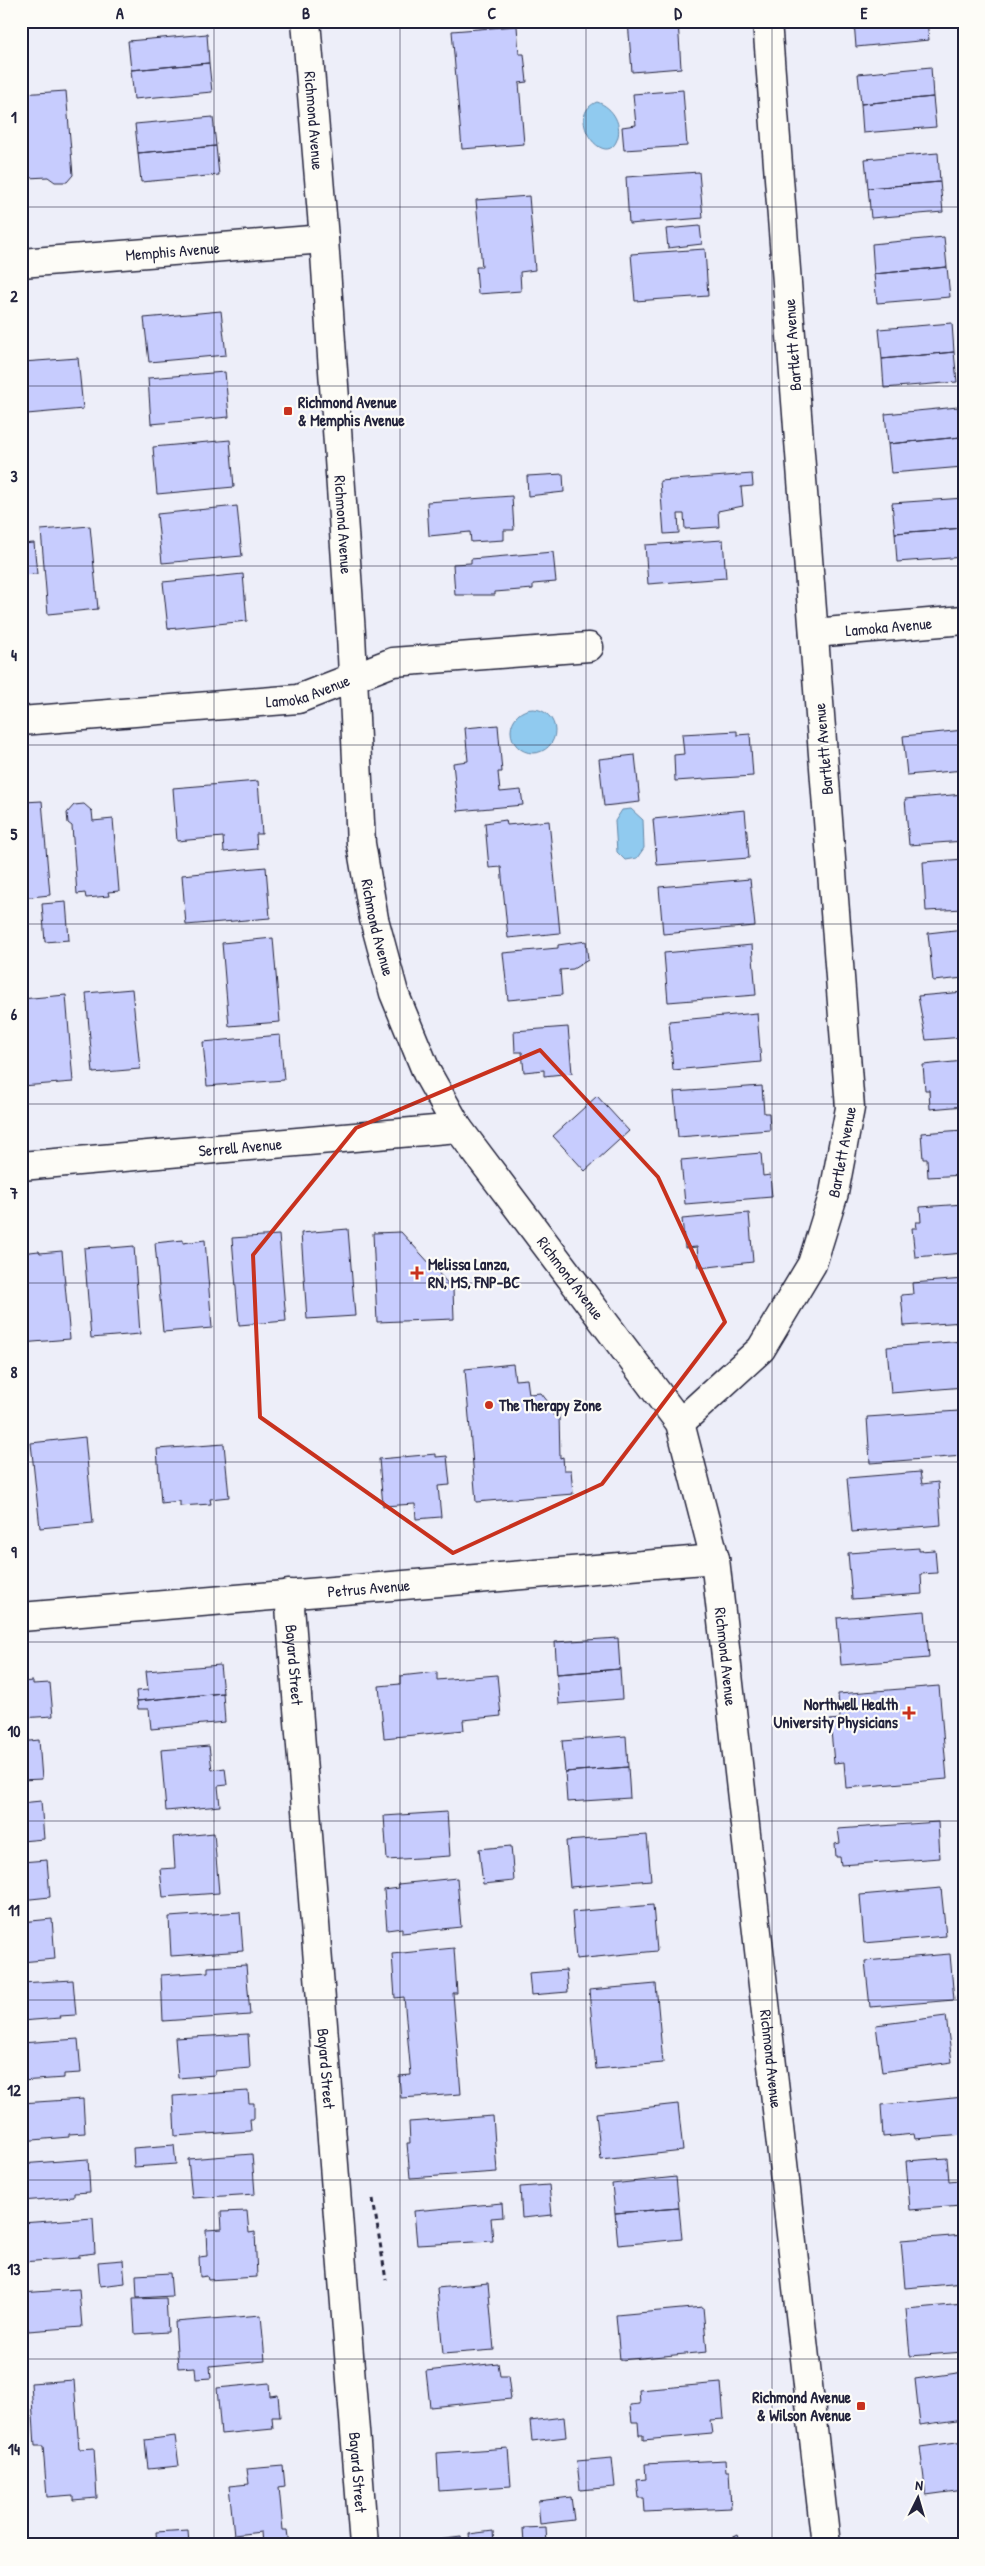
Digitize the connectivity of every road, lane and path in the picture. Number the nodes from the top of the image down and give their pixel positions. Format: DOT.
graph roads {
  1 [pos="306,21"];
  2 [pos="767,21"];
  3 [pos="324,239"];
  4 [pos="21,263"];
  5 [pos="964,620"];
  6 [pos="814,633"];
  7 [pos="589,647"];
  8 [pos="354,677"];
  9 [pos="21,721"];
  10 [pos="458,1128"];
  11 [pos="21,1166"];
  12 [pos="680,1423"];
  13 [pos="715,1559"];
  14 [pos="288,1594"];
  15 [pos="21,1616"];
  16 [pos="373,2199"];
  17 [pos="386,2280"];
  18 [pos="364,2545"];
  19 [pos="826,2545"];
  1 -- 3 [label="street, Richmond Avenue"];
  2 -- 6 [label="street, Bartlett Avenue"];
  3 -- 4 [label="street, Memphis Avenue"];
  3 -- 8 [label="street, Richmond Avenue"];
  5 -- 6 [label="street, Lamoka Avenue"];
  6 -- 12 [label="street, Bartlett Avenue"];
  7 -- 8 [label="street, Lamoka Avenue"];
  8 -- 9 [label="street, Lamoka Avenue"];
  8 -- 10 [label="street, Richmond Avenue"];
  10 -- 11 [label="street, Serrell Avenue"];
  10 -- 12 [label="street, Richmond Avenue"];
  12 -- 13 [label="street, Richmond Avenue"];
  13 -- 14 [label="street, Petrus Avenue"];
  13 -- 19 [label="street, Richmond Avenue"];
  14 -- 15 [label="street, Petrus Avenue"];
  14 -- 18 [label="street, Bayard Street"];
  16 -- 17 [label="path"];
}
